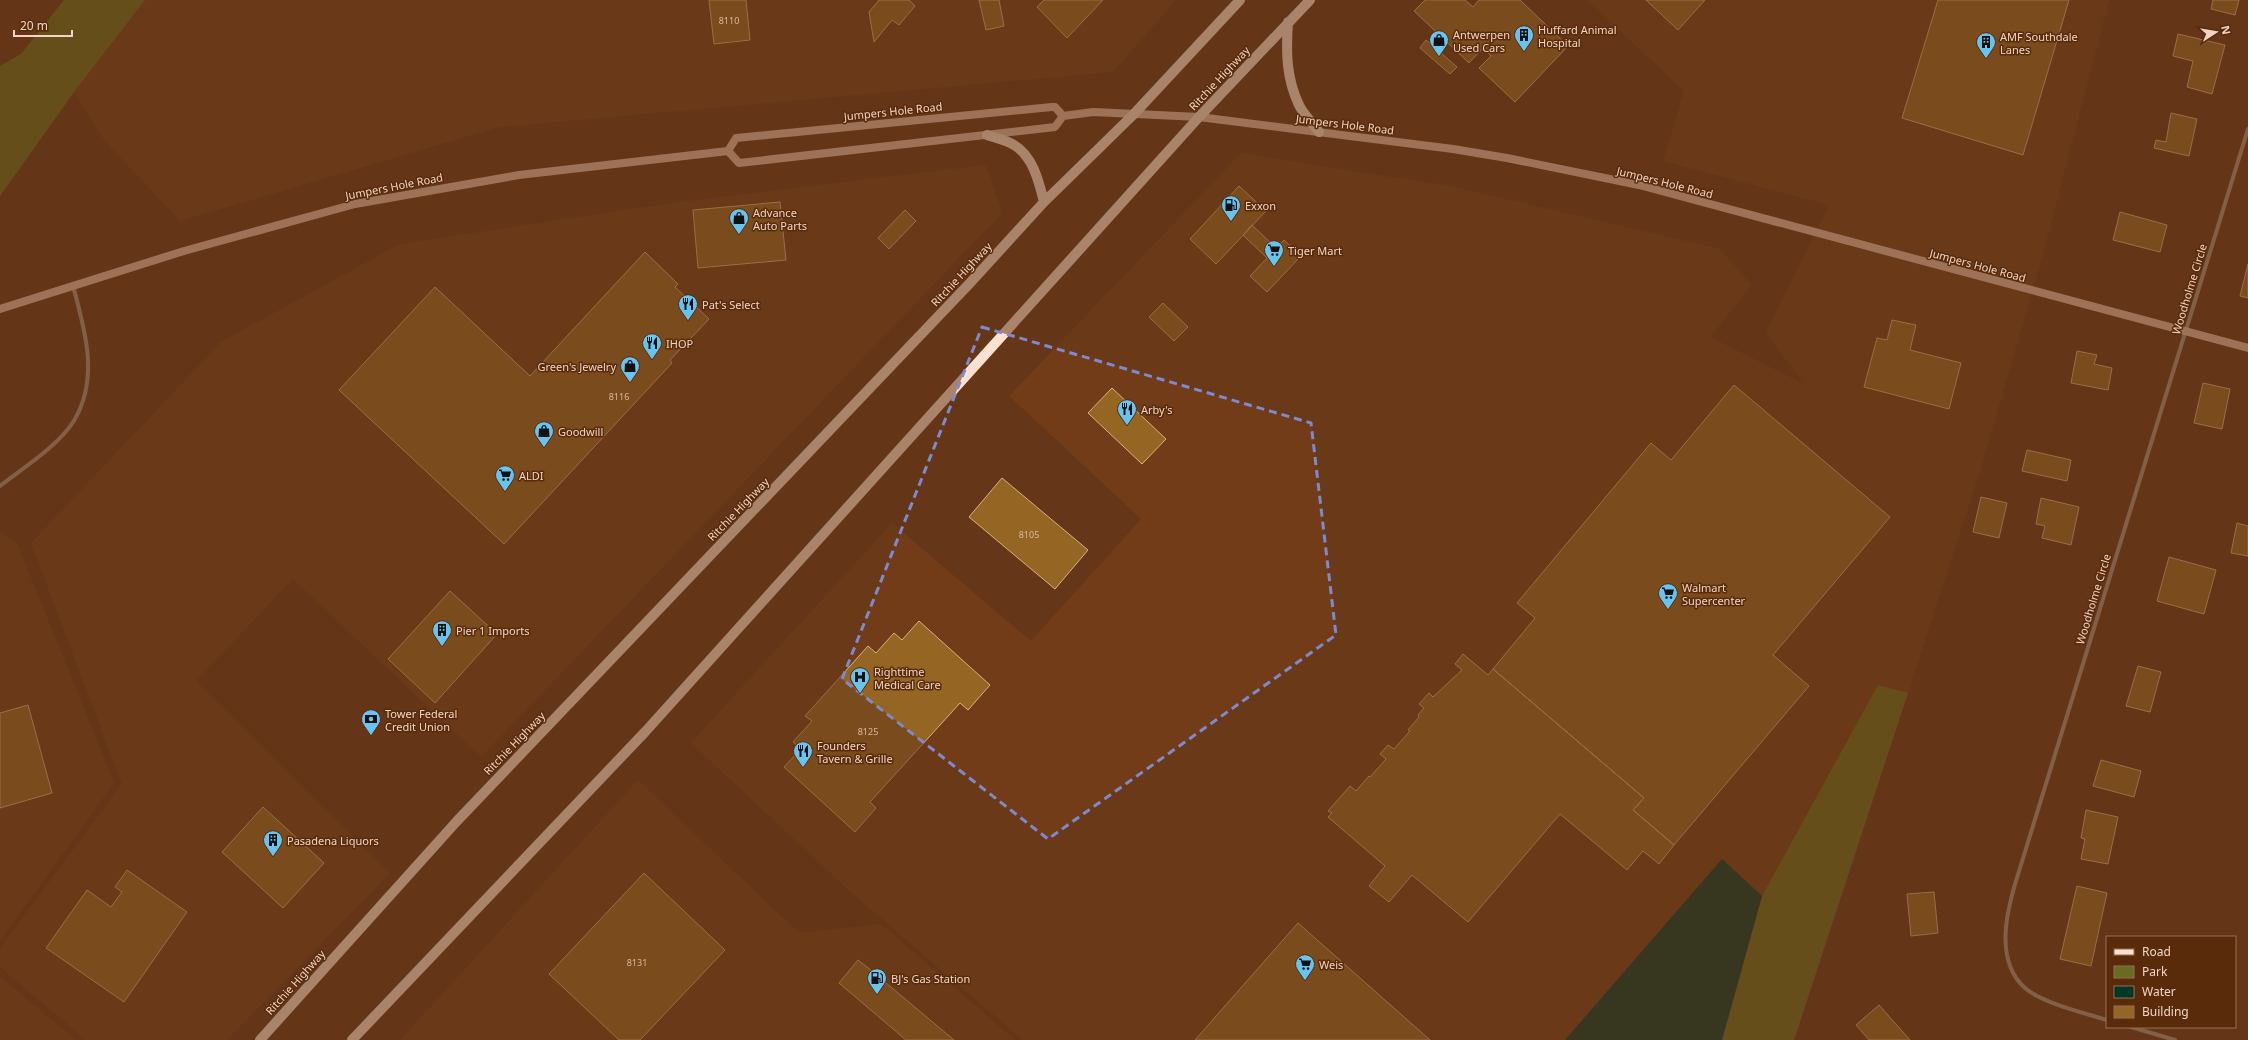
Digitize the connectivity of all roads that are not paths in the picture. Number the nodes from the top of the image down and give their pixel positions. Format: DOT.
graph roads {
  1 [pos="1240,0"];
  2 [pos="1310,0"];
  3 [pos="1288,22"];
  4 [pos="1133,115"];
  5 [pos="1063,116"];
  6 [pos="1199,117"];
  7 [pos="2248,130"];
  8 [pos="1319,132"];
  9 [pos="987,135"];
  10 [pos="728,151"];
  11 [pos="1044,202"];
  12 [pos="73,286"];
  13 [pos="0,309"];
  14 [pos="2185,332"];
  15 [pos="2248,348"];
  16 [pos="0,486"];
  17 [pos="2106,1020"];
  18 [pos="2134,1028"];
  19 [pos="260,1040"];
  20 [pos="352,1040"];
  21 [pos="2175,1040"];
  1 -- 4 [label="main road, Ritchie Highway"];
  2 -- 3 [label="main road, Ritchie Highway"];
  3 -- 6 [label="main road, Ritchie Highway"];
  3 -- 8 [label="main road"];
  4 -- 5 [label="main road, Jumpers Hole Road"];
  4 -- 6 [label="main road, Jumpers Hole Road"];
  4 -- 11 [label="main road, Ritchie Highway"];
  5 -- 9 [label="main road"];
  5 -- 10 [label="main road, Jumpers Hole Road"];
  6 -- 8 [label="main road, Jumpers Hole Road"];
  6 -- 20 [label="main road, Ritchie Highway"];
  7 -- 14 [label="street, Woodholme Circle"];
  8 -- 14 [label="main road, Jumpers Hole Road"];
  9 -- 10 [label="main road"];
  9 -- 11 [label="main road"];
  10 -- 12 [label="main road, Jumpers Hole Road"];
  11 -- 19 [label="main road, Ritchie Highway"];
  12 -- 13 [label="main road, Jumpers Hole Road"];
  12 -- 16 [label="street"];
  14 -- 15 [label="main road, Jumpers Hole Road"];
  14 -- 17 [label="street, Woodholme Circle"];
  18 -- 21 [label="street"];
}
